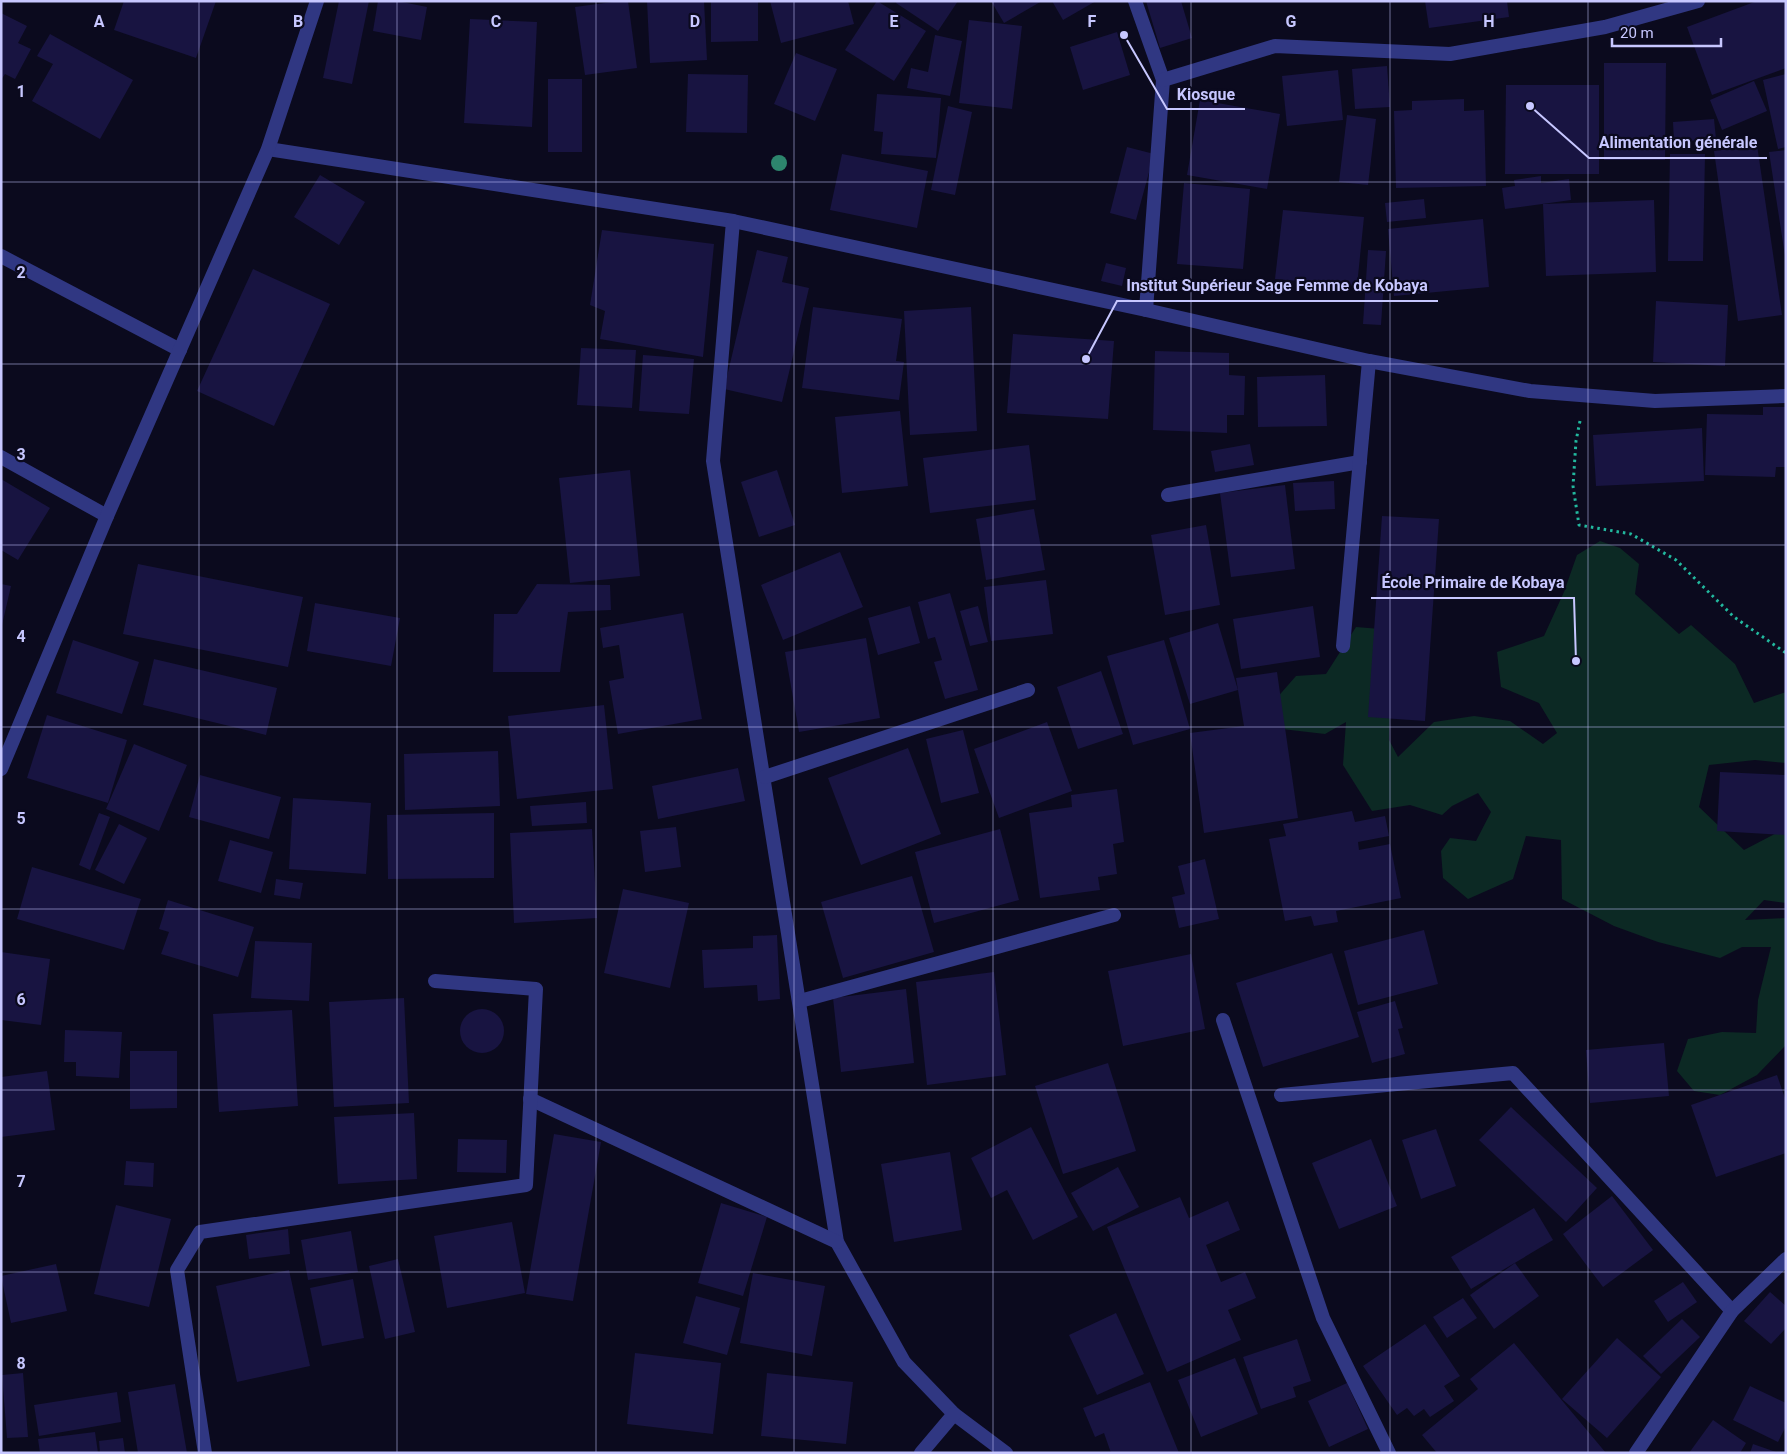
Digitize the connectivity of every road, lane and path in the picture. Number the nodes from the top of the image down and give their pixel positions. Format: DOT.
graph roads {
  1 [pos="317,1"];
  2 [pos="1135,1"];
  3 [pos="1698,1"];
  4 [pos="1163,80"];
  5 [pos="268,148"];
  6 [pos="733,221"];
  7 [pos="1,256"];
  8 [pos="1146,310"];
  9 [pos="180,350"];
  10 [pos="1369,361"];
  11 [pos="1786,396"];
  12 [pos="1581,413"];
  13 [pos="1,457"];
  14 [pos="1360,462"];
  15 [pos="1168,495"];
  16 [pos="107,516"];
  17 [pos="1343,646"];
  18 [pos="1786,653"];
  19 [pos="1028,690"];
  20 [pos="1,769"];
  21 [pos="764,777"];
  22 [pos="1114,915"];
  23 [pos="434,981"];
  24 [pos="800,1000"];
  25 [pos="1222,1020"];
  26 [pos="1281,1094"];
  27 [pos="530,1100"];
  28 [pos="837,1242"];
  29 [pos="1786,1258"];
  30 [pos="1732,1311"];
  31 [pos="954,1414"];
  32 [pos="205,1453"];
  33 [pos="921,1453"];
  34 [pos="1006,1453"];
  35 [pos="1389,1453"];
  36 [pos="1636,1453"];
  1 -- 5 [label="street"];
  2 -- 4 [label="street"];
  3 -- 4 [label="street"];
  4 -- 8 [label="street"];
  5 -- 6 [label="street"];
  5 -- 9 [label="street"];
  6 -- 8 [label="street"];
  6 -- 21 [label="street"];
  7 -- 9 [label="street"];
  8 -- 10 [label="street"];
  9 -- 16 [label="street"];
  10 -- 11 [label="street"];
  10 -- 14 [label="street"];
  12 -- 18 [label="path"];
  13 -- 16 [label="street"];
  14 -- 15 [label="street"];
  14 -- 17 [label="street"];
  16 -- 20 [label="street"];
  19 -- 21 [label="street"];
  21 -- 24 [label="street"];
  22 -- 24 [label="street"];
  23 -- 27 [label="street"];
  24 -- 28 [label="street"];
  25 -- 35 [label="street"];
  26 -- 30 [label="street"];
  27 -- 28 [label="street"];
  27 -- 32 [label="street"];
  28 -- 31 [label="street"];
  29 -- 30 [label="street"];
  30 -- 36 [label="street"];
  31 -- 33 [label="street"];
  31 -- 34 [label="street"];
}
